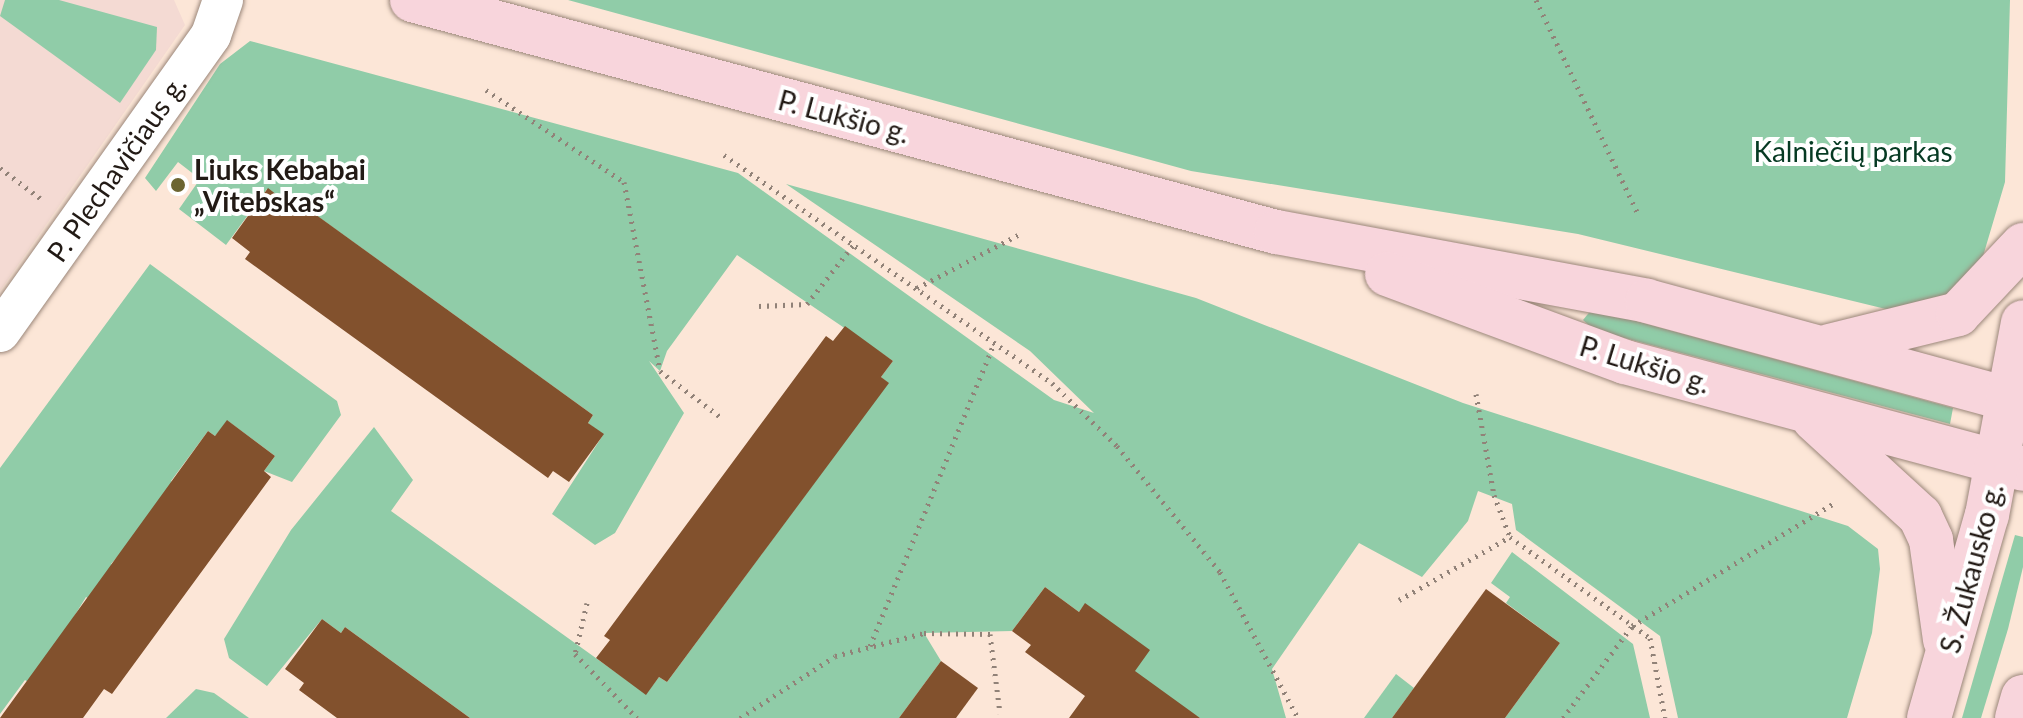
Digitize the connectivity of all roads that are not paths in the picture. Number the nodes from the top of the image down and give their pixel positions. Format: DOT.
graph roads {
  1 [pos="223,0"];
  2 [pos="412,0"];
  3 [pos="1276,232"];
  4 [pos="2023,245"];
  5 [pos="2023,322"];
  6 [pos="0,332"];
  7 [pos="1819,348"];
  8 [pos="2017,401"];
  9 [pos="1803,409"];
  10 [pos="2011,466"];
  11 [pos="1948,659"];
  12 [pos="2023,697"];
  13 [pos="1929,718"];
  14 [pos="2017,718"];
  1 -- 6 [label="street, P. Plechavičiaus g."];
  2 -- 3 [label="main road, P. Lukšio g."];
  3 -- 7 [label="main road, P. Lukšio g."];
  3 -- 9 [label="main road, P. Lukšio g."];
  4 -- 7 [label="main road"];
  5 -- 8 [label="main road, S. Žukausko g."];
  7 -- 8 [label="main road, P. Lukšio g."];
  8 -- 10 [label="main road, S. Žukausko g."];
  9 -- 10 [label="main road, P. Lukšio g."];
  9 -- 11 [label="main road"];
  10 -- 11 [label="main road, S. Žukausko g."];
  11 -- 13 [label="main road, S. Žukausko g."];
  12 -- 14 [label="main road"];
}
